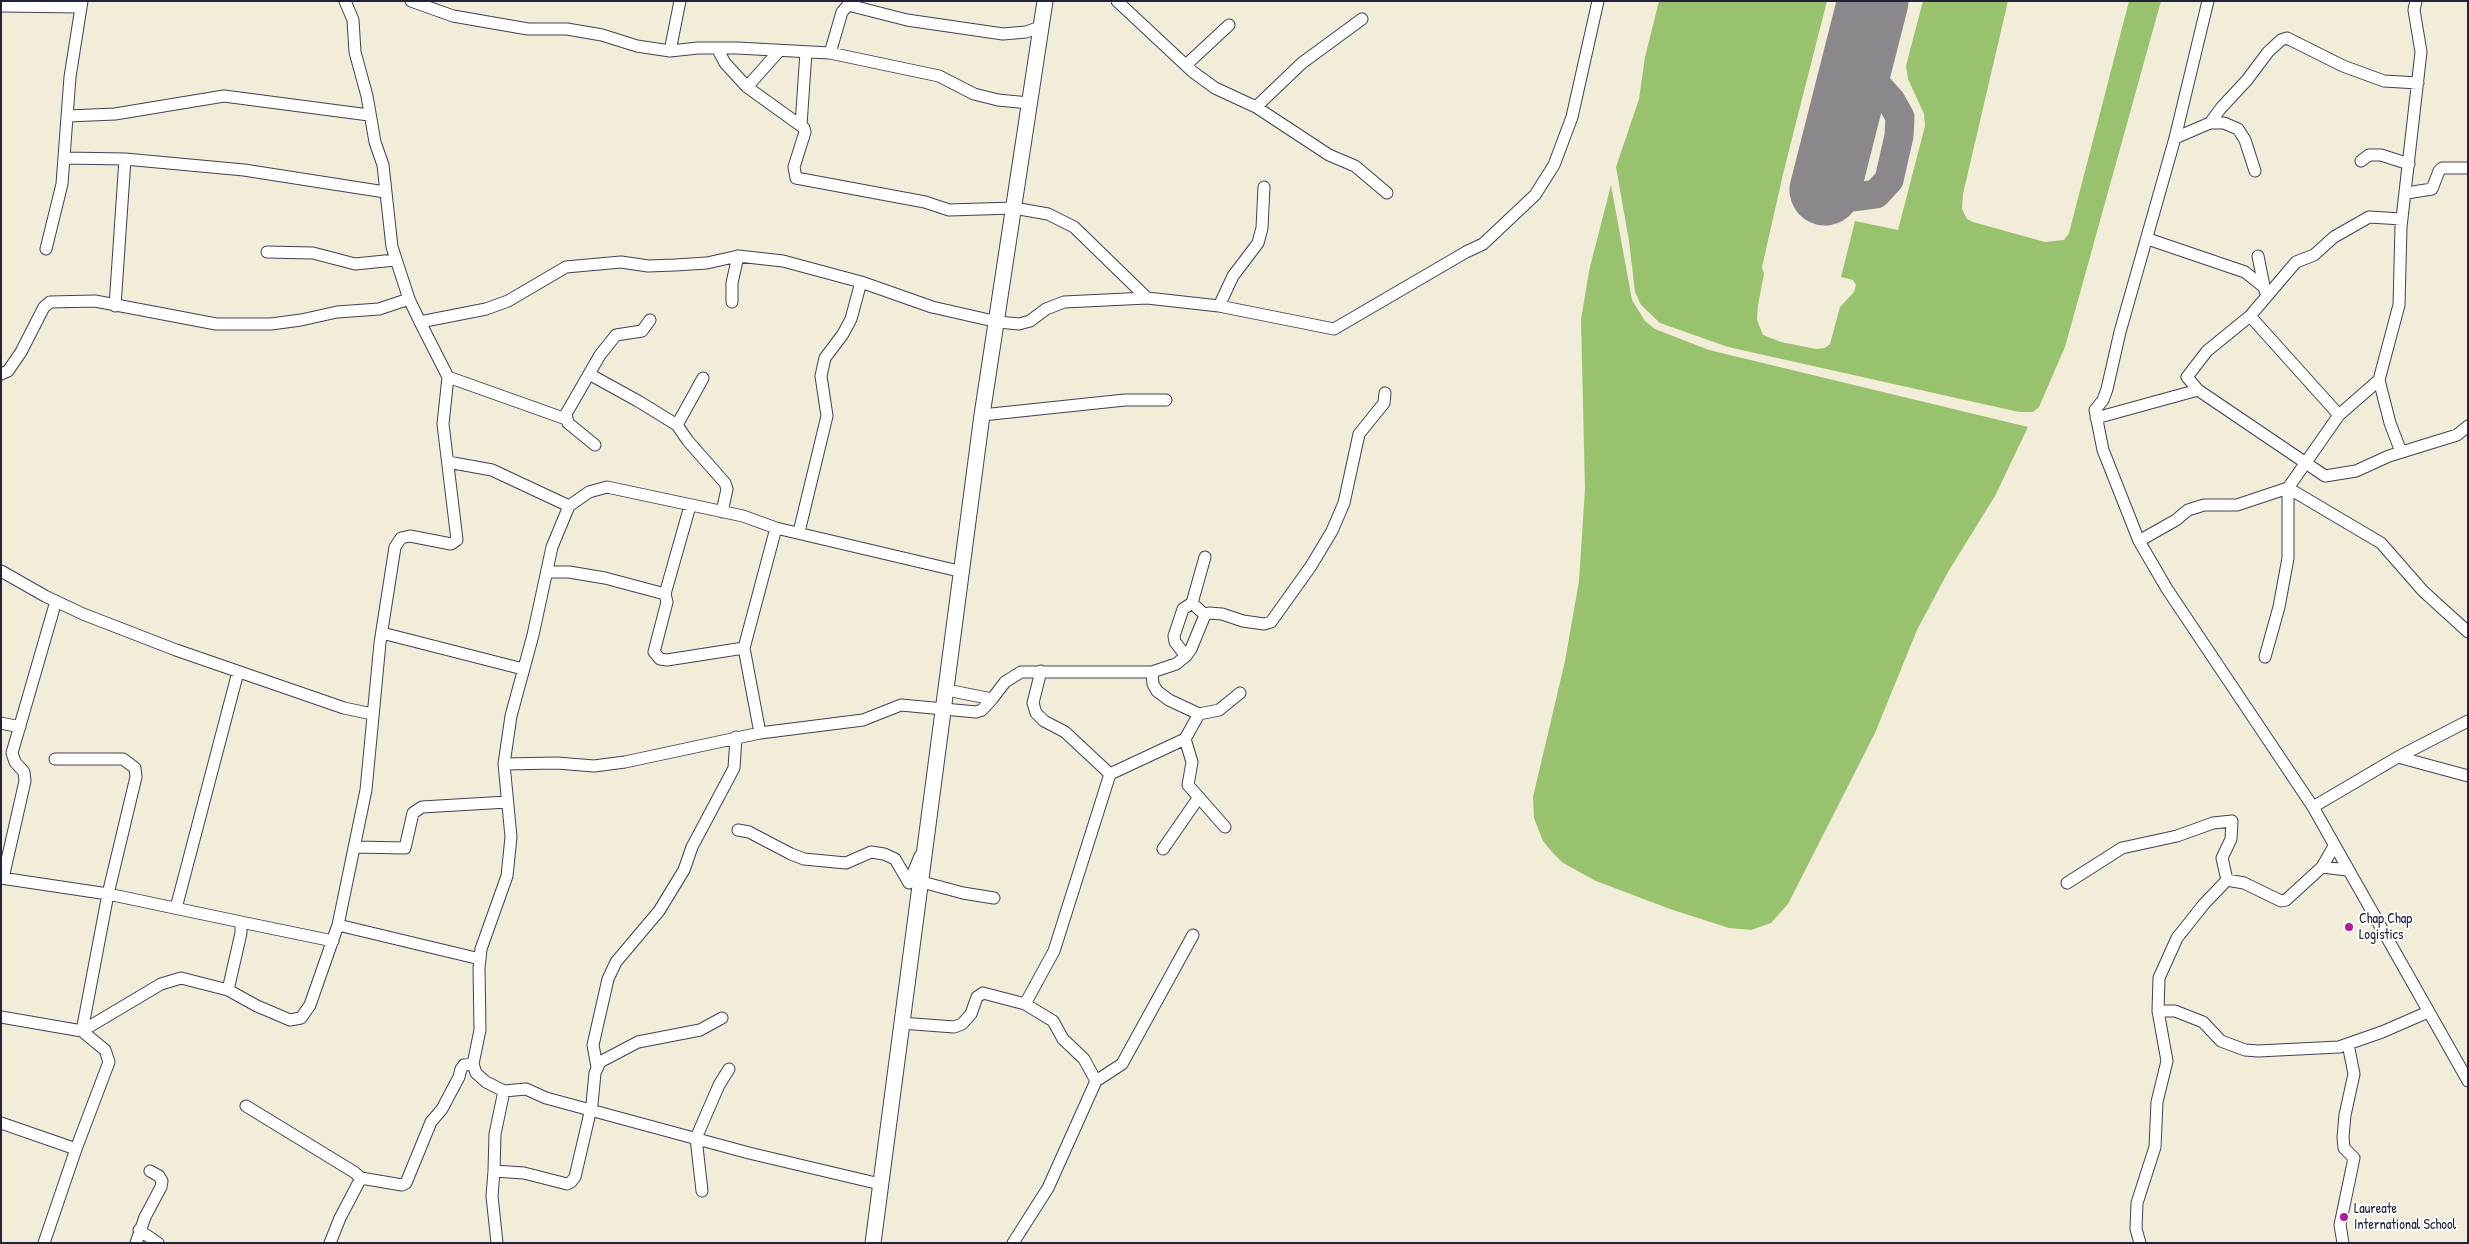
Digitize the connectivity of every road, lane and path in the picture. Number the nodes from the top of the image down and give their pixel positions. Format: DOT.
graph roads {
  1 [pos="345,1"];
  2 [pos="411,1"];
  3 [pos="680,1"];
  4 [pos="1045,1"];
  5 [pos="1117,1"];
  6 [pos="1598,1"];
  7 [pos="2208,1"];
  8 [pos="2416,1"];
  9 [pos="81,4"];
  10 [pos="434,5"];
  11 [pos="1,6"];
  12 [pos="1362,19"];
  13 [pos="1230,26"];
  14 [pos="1040,27"];
  15 [pos="717,48"];
  16 [pos="779,50"];
  17 [pos="670,51"];
  18 [pos="806,52"];
  19 [pos="830,53"];
  20 [pos="1186,65"];
  21 [pos="2418,83"];
  22 [pos="747,87"];
  23 [pos="1030,103"];
  24 [pos="1256,107"];
  25 [pos="370,115"];
  26 [pos="68,116"];
  27 [pos="2210,123"];
  28 [pos="801,124"];
  29 [pos="2175,138"];
  30 [pos="65,158"];
  31 [pos="126,159"];
  32 [pos="2362,161"];
  33 [pos="2409,164"];
  34 [pos="2468,168"];
  35 [pos="2255,171"];
  36 [pos="1264,187"];
  37 [pos="385,192"];
  38 [pos="2407,193"];
  39 [pos="1387,194"];
  40 [pos="1014,208"];
  41 [pos="2402,220"];
  42 [pos="2148,239"];
  43 [pos="46,249"];
  44 [pos="267,252"];
  45 [pos="738,256"];
  46 [pos="2258,256"];
  47 [pos="395,260"];
  48 [pos="861,282"];
  49 [pos="2266,291"];
  50 [pos="1147,298"];
  51 [pos="408,299"];
  52 [pos="732,302"];
  53 [pos="115,306"];
  54 [pos="1219,306"];
  55 [pos="2250,316"];
  56 [pos="650,320"];
  57 [pos="420,322"];
  58 [pos="998,322"];
  59 [pos="1,374"];
  60 [pos="589,374"];
  61 [pos="448,377"];
  62 [pos="702,378"];
  63 [pos="2379,380"];
  64 [pos="2198,390"];
  65 [pos="1385,393"];
  66 [pos="1166,400"];
  67 [pos="982,415"];
  68 [pos="2339,415"];
  69 [pos="2096,418"];
  70 [pos="566,419"];
  71 [pos="676,425"];
  72 [pos="2468,426"];
  73 [pos="595,445"];
  74 [pos="2401,452"];
  75 [pos="448,462"];
  76 [pos="2305,463"];
  77 [pos="2288,488"];
  78 [pos="569,506"];
  79 [pos="690,506"];
  80 [pos="722,512"];
  81 [pos="776,528"];
  82 [pos="798,532"];
  83 [pos="2139,541"];
  84 [pos="1205,557"];
  85 [pos="1,571"];
  86 [pos="547,572"];
  87 [pos="963,572"];
  88 [pos="665,594"];
  89 [pos="56,601"];
  90 [pos="1192,603"];
  91 [pos="1205,615"];
  92 [pos="2468,632"];
  93 [pos="382,633"];
  94 [pos="744,648"];
  95 [pos="1186,656"];
  96 [pos="2265,657"];
  97 [pos="523,668"];
  98 [pos="1041,671"];
  99 [pos="238,672"];
  100 [pos="1152,672"];
  101 [pos="947,690"];
  102 [pos="1240,693"];
  103 [pos="992,699"];
  104 [pos="944,709"];
  105 [pos="372,714"];
  106 [pos="1199,714"];
  107 [pos="2468,721"];
  108 [pos="1,723"];
  109 [pos="20,727"];
  110 [pos="760,733"];
  111 [pos="736,737"];
  112 [pos="1185,739"];
  113 [pos="2398,757"];
  114 [pos="55,759"];
  115 [pos="504,764"];
  116 [pos="1110,774"];
  117 [pos="2468,776"];
  118 [pos="1199,797"];
  119 [pos="507,802"];
  120 [pos="2313,807"];
  121 [pos="1225,827"];
  122 [pos="738,830"];
  123 [pos="2334,846"];
  124 [pos="355,847"];
  125 [pos="1162,849"];
  126 [pos="925,853"];
  127 [pos="2322,866"];
  128 [pos="2347,870"];
  129 [pos="2,878"];
  130 [pos="2227,880"];
  131 [pos="922,882"];
  132 [pos="2067,883"];
  133 [pos="108,894"];
  134 [pos="994,898"];
  135 [pos="176,908"];
  136 [pos="241,922"];
  137 [pos="338,925"];
  138 [pos="1193,935"];
  139 [pos="333,941"];
  140 [pos="480,959"];
  141 [pos="228,990"];
  142 [pos="1025,1004"];
  143 [pos="2158,1011"];
  144 [pos="2428,1012"];
  145 [pos="1,1017"];
  146 [pos="722,1018"];
  147 [pos="901,1023"];
  148 [pos="82,1030"];
  149 [pos="2348,1044"];
  150 [pos="473,1064"];
  151 [pos="597,1067"];
  152 [pos="729,1069"];
  153 [pos="1096,1081"];
  154 [pos="2468,1081"];
  155 [pos="504,1091"];
  156 [pos="246,1106"];
  157 [pos="591,1110"];
  158 [pos="1,1123"];
  159 [pos="696,1138"];
  160 [pos="76,1148"];
  161 [pos="150,1171"];
  162 [pos="494,1171"];
  163 [pos="361,1178"];
  164 [pos="880,1184"];
  165 [pos="702,1191"];
  166 [pos="139,1230"];
  167 [pos="44,1243"];
  168 [pos="136,1243"];
  169 [pos="158,1243"];
  170 [pos="330,1243"];
  171 [pos="496,1243"];
  172 [pos="873,1243"];
  173 [pos="1013,1243"];
  174 [pos="2140,1243"];
  175 [pos="2344,1243"];
  1 -- 25 [label="street"];
  2 -- 10 [label="street"];
  3 -- 17 [label="street"];
  4 -- 14 [label="main road"];
  5 -- 20 [label="street"];
  6 -- 54 [label="street"];
  7 -- 29 [label="street"];
  8 -- 21 [label="street"];
  9 -- 11 [label="street"];
  9 -- 26 [label="street"];
  10 -- 17 [label="street"];
  12 -- 24 [label="street"];
  13 -- 20 [label="street"];
  14 -- 19 [label="street"];
  14 -- 23 [label="main road"];
  15 -- 16 [label="street"];
  15 -- 17 [label="street"];
  15 -- 22 [label="street"];
  16 -- 18 [label="street"];
  16 -- 22 [label="street"];
  18 -- 19 [label="street"];
  18 -- 28 [label="street"];
  19 -- 23 [label="street"];
  20 -- 24 [label="street"];
  21 -- 27 [label="street"];
  21 -- 33 [label="street"];
  22 -- 28 [label="street"];
  23 -- 40 [label="main road"];
  24 -- 39 [label="street"];
  25 -- 26 [label="street"];
  25 -- 37 [label="street"];
  26 -- 30 [label="street"];
  27 -- 29 [label="street"];
  27 -- 35 [label="street"];
  28 -- 40 [label="street"];
  29 -- 42 [label="street"];
  30 -- 31 [label="street"];
  30 -- 43 [label="street"];
  31 -- 37 [label="street"];
  31 -- 53 [label="street"];
  32 -- 33 [label="street"];
  33 -- 38 [label="street"];
  34 -- 38 [label="street"];
  36 -- 54 [label="street"];
  37 -- 47 [label="street"];
  38 -- 41 [label="street"];
  40 -- 50 [label="street"];
  40 -- 58 [label="main road"];
  41 -- 49 [label="street"];
  41 -- 63 [label="street"];
  42 -- 49 [label="street"];
  42 -- 69 [label="street"];
  44 -- 47 [label="street"];
  45 -- 48 [label="street"];
  45 -- 52 [label="street"];
  45 -- 57 [label="street"];
  46 -- 49 [label="street"];
  47 -- 51 [label="street"];
  48 -- 58 [label="street"];
  48 -- 82 [label="street"];
  49 -- 55 [label="street"];
  50 -- 54 [label="street"];
  50 -- 58 [label="street"];
  51 -- 53 [label="street"];
  51 -- 57 [label="street"];
  53 -- 59 [label="street"];
  55 -- 64 [label="street"];
  55 -- 68 [label="street"];
  56 -- 60 [label="street"];
  57 -- 61 [label="street"];
  58 -- 67 [label="main road"];
  60 -- 70 [label="street"];
  60 -- 71 [label="street"];
  61 -- 70 [label="street"];
  61 -- 75 [label="street"];
  62 -- 71 [label="street"];
  63 -- 68 [label="street"];
  63 -- 74 [label="street"];
  64 -- 69 [label="street"];
  64 -- 76 [label="street"];
  65 -- 91 [label="street"];
  66 -- 67 [label="street"];
  67 -- 87 [label="main road"];
  68 -- 76 [label="street"];
  69 -- 83 [label="street"];
  70 -- 73 [label="street"];
  71 -- 80 [label="street"];
  72 -- 74 [label="street"];
  74 -- 76 [label="street"];
  75 -- 78 [label="street"];
  75 -- 93 [label="street"];
  76 -- 77 [label="street"];
  77 -- 83 [label="street"];
  77 -- 92 [label="street"];
  77 -- 96 [label="street"];
  78 -- 79 [label="street"];
  78 -- 86 [label="street"];
  79 -- 80 [label="street"];
  79 -- 88 [label="street"];
  80 -- 81 [label="street"];
  81 -- 82 [label="street"];
  81 -- 94 [label="street"];
  82 -- 87 [label="street"];
  83 -- 120 [label="street"];
  84 -- 90 [label="street"];
  85 -- 89 [label="street"];
  86 -- 88 [label="street"];
  86 -- 97 [label="street"];
  87 -- 101 [label="main road"];
  88 -- 94 [label="street"];
  89 -- 99 [label="street"];
  89 -- 109 [label="street"];
  90 -- 91 [label="street"];
  90 -- 95 [label="street"];
  91 -- 95 [label="street"];
  93 -- 97 [label="street"];
  93 -- 105 [label="street"];
  94 -- 110 [label="street"];
  95 -- 100 [label="street"];
  97 -- 115 [label="street"];
  98 -- 100 [label="street"];
  98 -- 103 [label="street"];
  98 -- 116 [label="street"];
  99 -- 105 [label="street"];
  99 -- 135 [label="street"];
  100 -- 106 [label="street"];
  101 -- 103 [label="street"];
  101 -- 104 [label="main road"];
  102 -- 106 [label="street"];
  103 -- 104 [label="street"];
  104 -- 110 [label="street"];
  104 -- 126 [label="main road"];
  105 -- 124 [label="street"];
  106 -- 112 [label="street"];
  107 -- 113 [label="street"];
  108 -- 109 [label="street"];
  109 -- 129 [label="street"];
  110 -- 111 [label="street"];
  111 -- 115 [label="street"];
  111 -- 151 [label="street"];
  112 -- 116 [label="street"];
  112 -- 118 [label="street"];
  113 -- 117 [label="street"];
  113 -- 120 [label="street"];
  114 -- 133 [label="street"];
  115 -- 119 [label="street"];
  116 -- 142 [label="street"];
  118 -- 121 [label="street"];
  118 -- 125 [label="street"];
  119 -- 124 [label="street"];
  119 -- 140 [label="street"];
  120 -- 123 [label="street"];
  122 -- 126 [label="street"];
  123 -- 127 [label="street"];
  123 -- 128 [label="street"];
  124 -- 137 [label="street"];
  126 -- 131 [label="main road"];
  127 -- 128 [label="street"];
  127 -- 130 [label="street"];
  128 -- 144 [label="street"];
  129 -- 133 [label="street"];
  130 -- 132 [label="street"];
  130 -- 143 [label="street"];
  131 -- 134 [label="street"];
  131 -- 147 [label="main road"];
  133 -- 135 [label="street"];
  133 -- 148 [label="street"];
  135 -- 136 [label="street"];
  136 -- 139 [label="street"];
  136 -- 141 [label="street"];
  137 -- 139 [label="street"];
  137 -- 140 [label="street"];
  138 -- 153 [label="street"];
  139 -- 141 [label="street"];
  140 -- 150 [label="street"];
  141 -- 148 [label="street"];
  142 -- 147 [label="street"];
  142 -- 153 [label="street"];
  143 -- 149 [label="street"];
  143 -- 174 [label="street"];
  144 -- 149 [label="street"];
  144 -- 154 [label="street"];
  145 -- 148 [label="street"];
  146 -- 151 [label="street"];
  147 -- 164 [label="main road"];
  148 -- 160 [label="street"];
  149 -- 175 [label="street"];
  150 -- 155 [label="street"];
  150 -- 163 [label="street"];
  151 -- 157 [label="street"];
  152 -- 159 [label="street"];
  153 -- 173 [label="street"];
  155 -- 157 [label="street"];
  155 -- 162 [label="street"];
  156 -- 163 [label="street"];
  157 -- 159 [label="street"];
  157 -- 162 [label="street"];
  158 -- 160 [label="street"];
  159 -- 164 [label="street"];
  159 -- 165 [label="street"];
  160 -- 167 [label="street"];
  161 -- 166 [label="street"];
  162 -- 171 [label="street"];
  163 -- 170 [label="street"];
  164 -- 172 [label="main road"];
  166 -- 168 [label="street"];
  166 -- 169 [label="street"];
}
